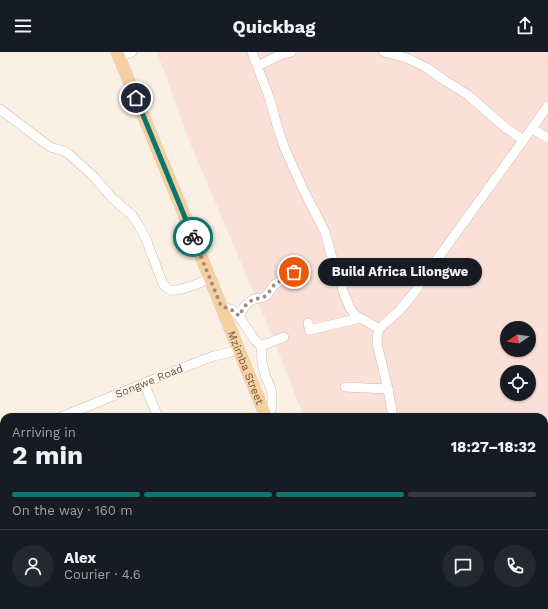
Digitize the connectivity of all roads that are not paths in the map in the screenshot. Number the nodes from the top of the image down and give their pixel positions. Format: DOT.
graph roads {
  1 [pos="132,52"];
  2 [pos="252,52"];
  3 [pos="291,52"];
  4 [pos="384,52"];
  5 [pos="118,54"];
  6 [pos="258,66"];
  7 [pos="548,106"];
  8 [pos="0,109"];
  9 [pos="532,129"];
  10 [pos="548,138"];
  11 [pos="523,140"];
  12 [pos="294,272"];
  13 [pos="210,279"];
  14 [pos="221,306"];
  15 [pos="239,316"];
  16 [pos="360,318"];
  17 [pos="308,323"];
  18 [pos="379,329"];
  19 [pos="284,337"];
  20 [pos="261,346"];
  21 [pos="239,350"];
  22 [pos="144,383"];
  23 [pos="345,387"];
  24 [pos="388,389"];
  25 [pos="71,413"];
  26 [pos="156,413"];
  27 [pos="264,413"];
  28 [pos="268,413"];
  29 [pos="392,413"];
  1 -- 5 [label="street"];
  2 -- 6 [label="street"];
  3 -- 6 [label="street"];
  4 -- 11 [label="street"];
  5 -- 13 [label="main road, Mzimba Street"];
  6 -- 16 [label="street"];
  7 -- 9 [label="street"];
  8 -- 13 [label="street"];
  9 -- 10 [label="street"];
  9 -- 11 [label="street"];
  11 -- 18 [label="street"];
  12 -- 15 [label="street"];
  13 -- 14 [label="main road, Mzimba Street"];
  14 -- 15 [label="street"];
  14 -- 21 [label="main road, Mzimba Street"];
  15 -- 20 [label="street"];
  16 -- 17 [label="street"];
  16 -- 18 [label="street"];
  18 -- 24 [label="street"];
  19 -- 20 [label="street"];
  20 -- 28 [label="street"];
  21 -- 22 [label="street, Songwe Road"];
  21 -- 27 [label="main road, Mzimba Street"];
  22 -- 25 [label="street, Songwe Road"];
  22 -- 26 [label="street"];
  23 -- 24 [label="street"];
  24 -- 29 [label="street"];
}
